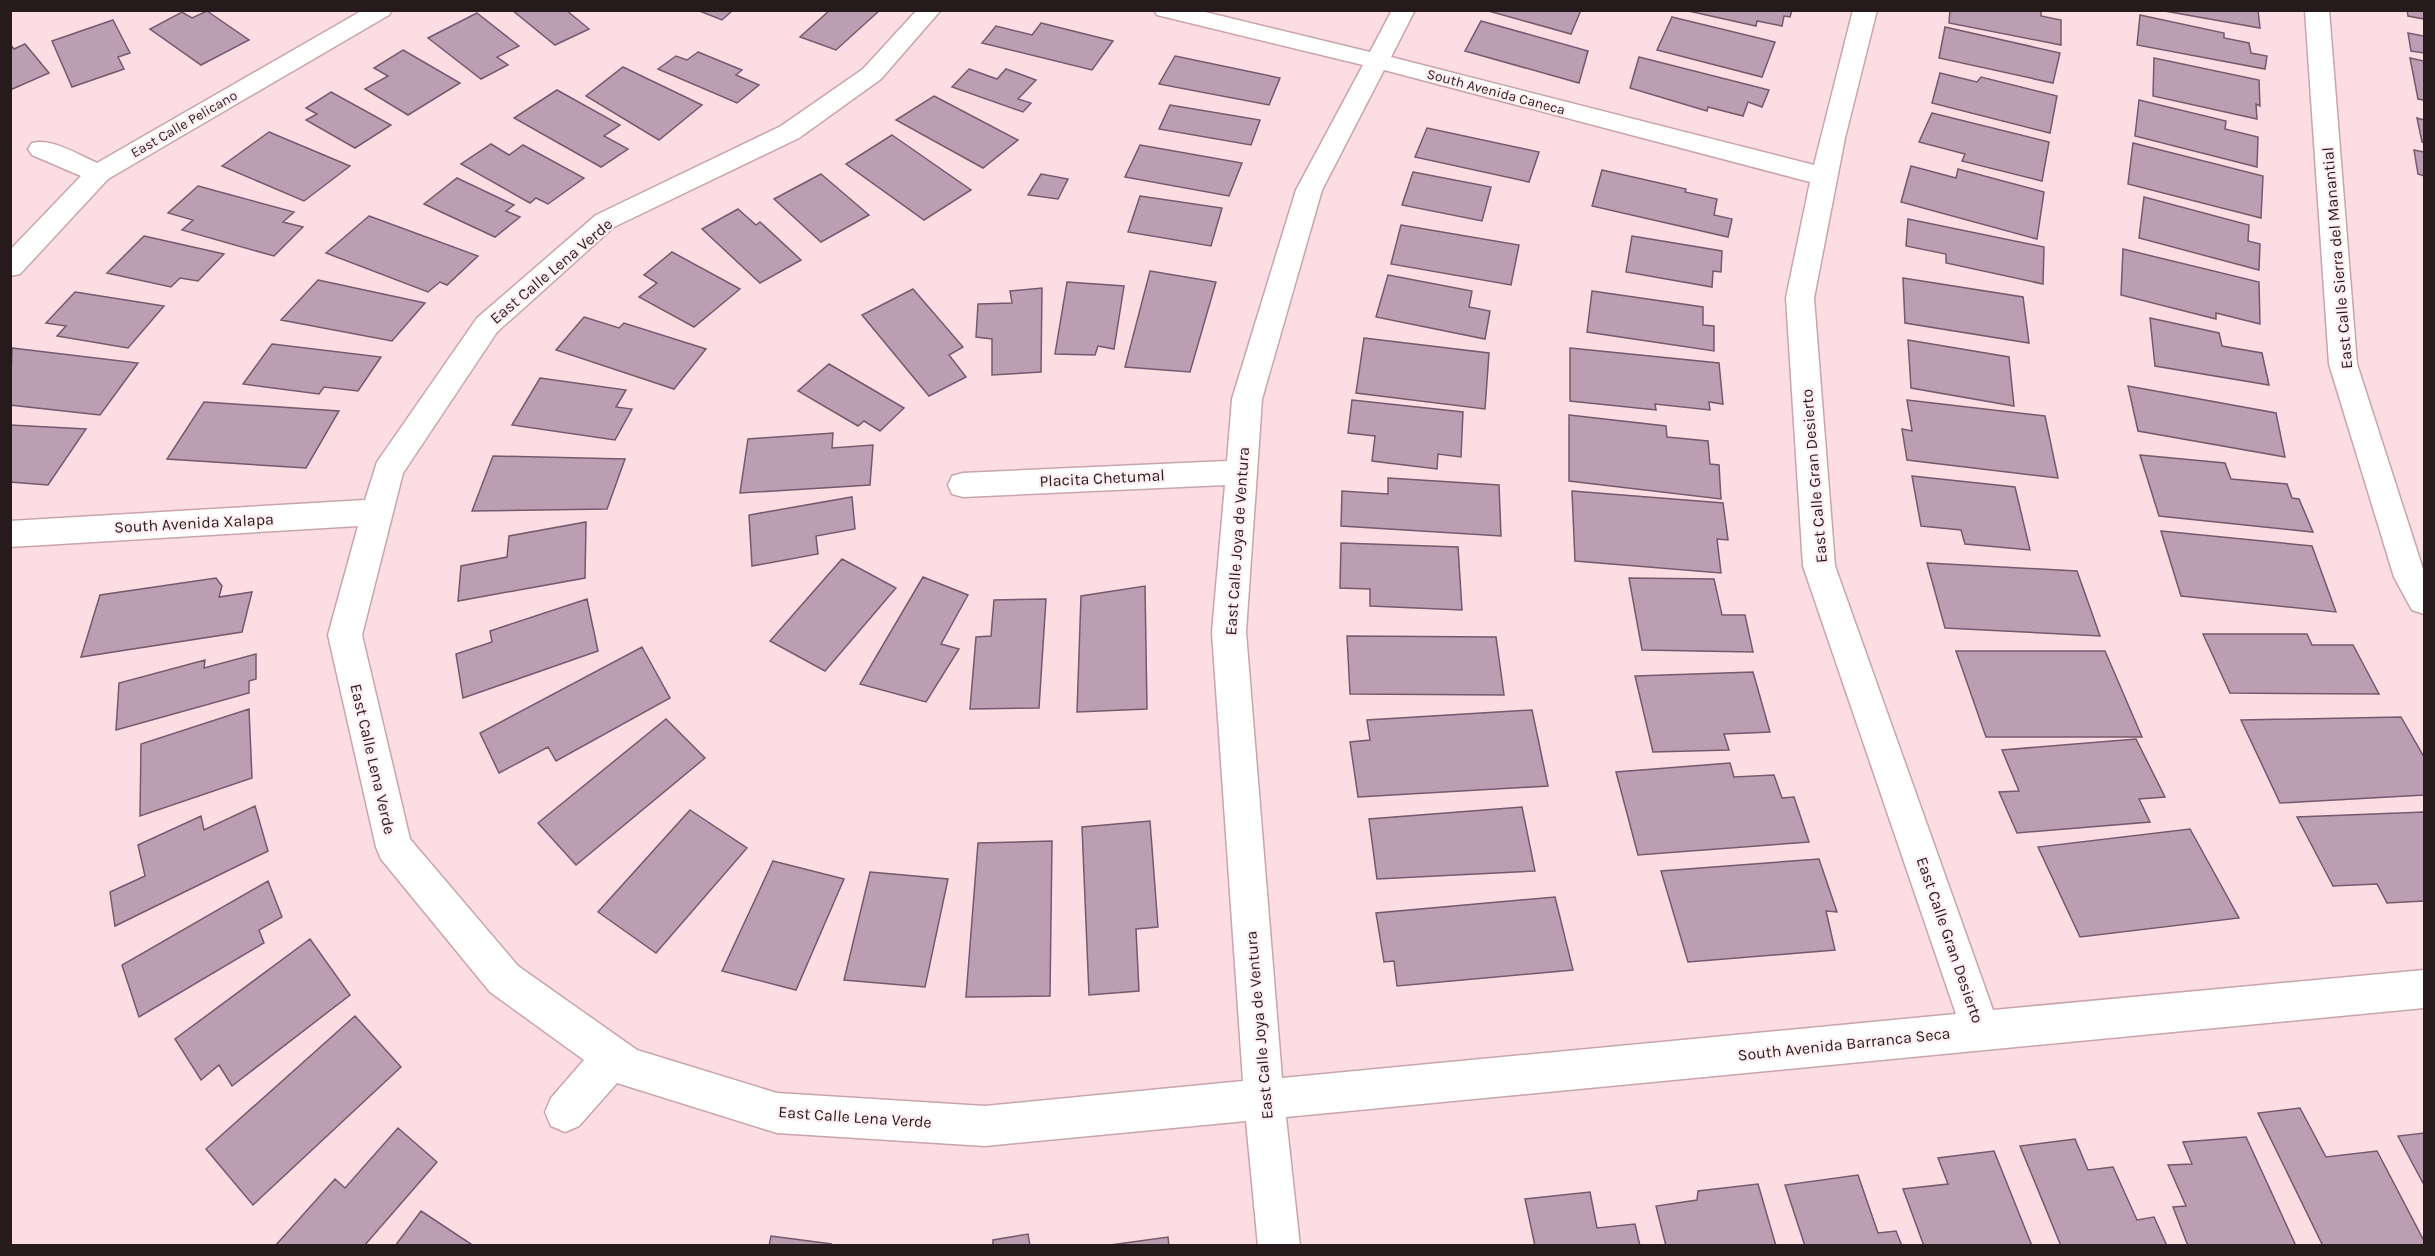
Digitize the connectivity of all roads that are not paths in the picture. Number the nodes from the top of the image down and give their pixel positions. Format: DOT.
graph roads {
  1 [pos="381,10"];
  2 [pos="930,10"];
  3 [pos="1166,10"];
  4 [pos="1404,10"];
  5 [pos="1865,10"];
  6 [pos="2317,10"];
  7 [pos="1377,61"];
  8 [pos="41,149"];
  9 [pos="99,173"];
  10 [pos="1824,177"];
  11 [pos="10,267"];
  12 [pos="1241,472"];
  13 [pos="963,485"];
  14 [pos="376,512"];
  15 [pos="10,534"];
  16 [pos="2424,600"];
  17 [pos="2424,989"];
  18 [pos="1981,1031"];
  19 [pos="613,1057"];
  20 [pos="1264,1100"];
  21 [pos="565,1112"];
  22 [pos="1279,1245"];
  1 -- 9 [label="street, East Calle Pelicano"];
  2 -- 14 [label="street, East Calle Lena Verde"];
  3 -- 7 [label="street, South Avenida Caneca"];
  4 -- 7 [label="street, East Calle Joya de Ventura"];
  5 -- 10 [label="street, East Calle Gran Desierto"];
  6 -- 16 [label="street, East Calle Sierra del Manantial"];
  7 -- 10 [label="street, South Avenida Caneca"];
  7 -- 12 [label="street, East Calle Joya de Ventura"];
  8 -- 9 [label="street"];
  9 -- 11 [label="street, East Calle Pelicano"];
  10 -- 18 [label="street, East Calle Gran Desierto"];
  12 -- 13 [label="street, Placita Chetumal"];
  12 -- 20 [label="street, East Calle Joya de Ventura"];
  14 -- 15 [label="street, South Avenida Xalapa"];
  14 -- 19 [label="street, East Calle Lena Verde"];
  17 -- 18 [label="street, South Avenida Barranca Seca"];
  18 -- 20 [label="street, South Avenida Barranca Seca"];
  19 -- 20 [label="street, East Calle Lena Verde"];
  19 -- 21 [label="street"];
  20 -- 22 [label="street, East Calle Joya de Ventura"];
}
